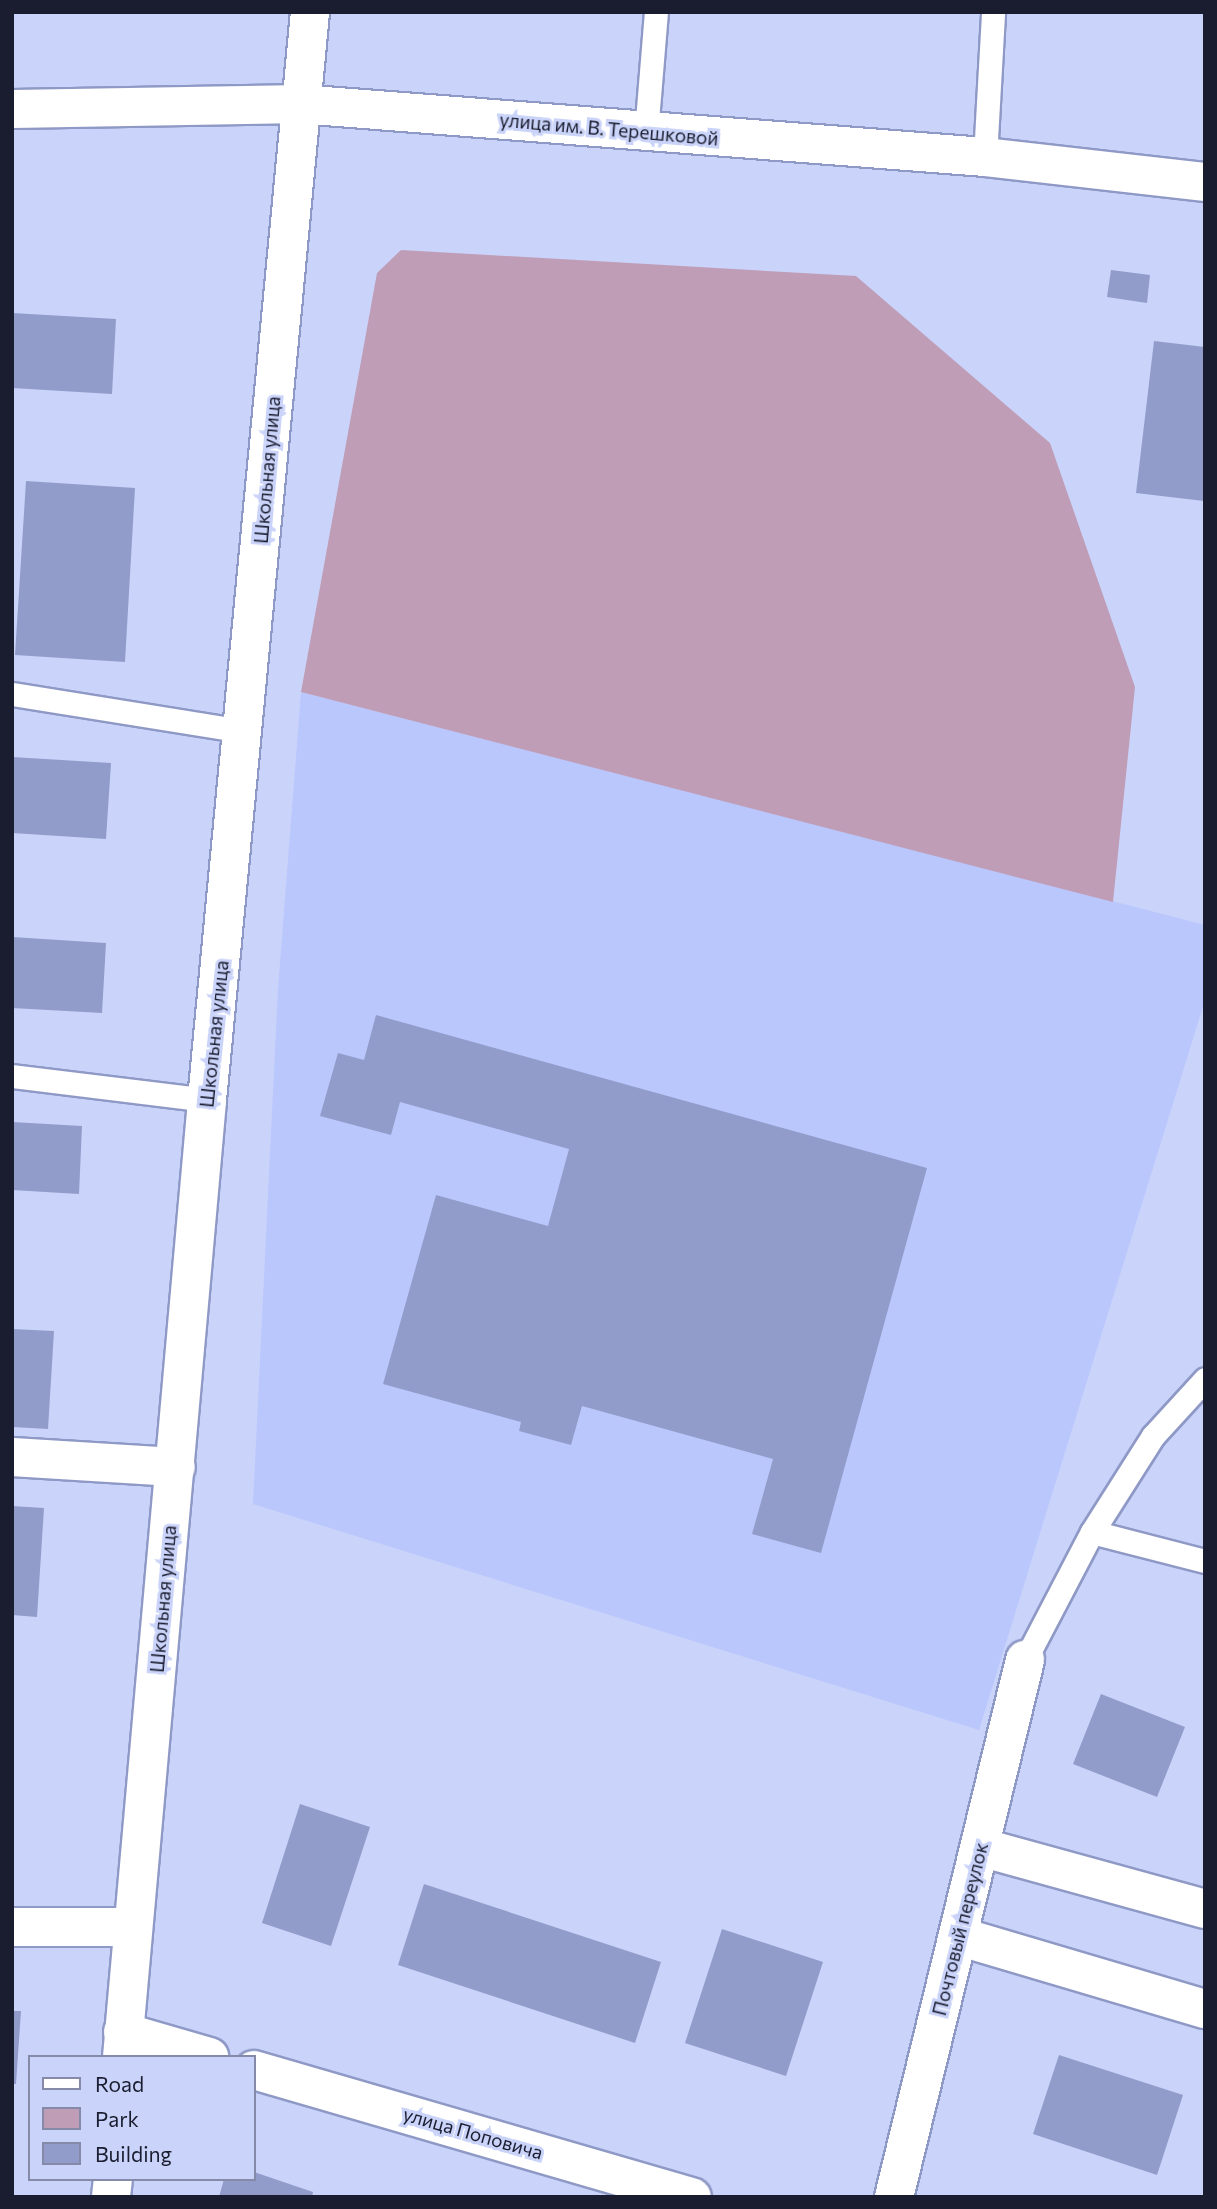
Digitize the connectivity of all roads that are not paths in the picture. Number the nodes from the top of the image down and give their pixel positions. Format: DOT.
graph roads {
  1 [pos="310,12"];
  2 [pos="656,12"];
  3 [pos="993,12"];
  4 [pos="299,104"];
  5 [pos="12,109"];
  6 [pos="646,133"];
  7 [pos="985,157"];
  8 [pos="1205,182"];
  9 [pos="12,694"];
  10 [pos="244,731"];
  11 [pos="12,1076"];
  12 [pos="207,1100"];
  13 [pos="1205,1379"];
  14 [pos="12,1457"];
  15 [pos="176,1467"];
  16 [pos="1092,1532"];
  17 [pos="1205,1561"];
  18 [pos="1025,1660"];
  19 [pos="979,1847"];
  20 [pos="1205,1909"];
  21 [pos="12,1927"];
  22 [pos="133,1927"];
  23 [pos="958,1936"];
  24 [pos="1205,2009"];
  25 [pos="122,2044"];
  26 [pos="196,2055"];
  27 [pos="256,2071"];
  28 [pos="692,2197"];
  29 [pos="894,2197"];
  1 -- 4 [label="street, Школьная улица"];
  2 -- 6 [label="lane"];
  3 -- 7 [label="lane"];
  4 -- 5 [label="street, улица им. В. Терешковой"];
  4 -- 6 [label="street, улица им. В. Терешковой"];
  4 -- 10 [label="street, Школьная улица"];
  6 -- 7 [label="street, улица им. В. Терешковой"];
  7 -- 8 [label="street, улица им. В. Терешковой"];
  9 -- 10 [label="lane"];
  10 -- 12 [label="street, Школьная улица"];
  11 -- 12 [label="lane"];
  12 -- 15 [label="street, Школьная улица"];
  13 -- 16 [label="lane"];
  14 -- 15 [label="street"];
  15 -- 22 [label="street, Школьная улица"];
  16 -- 17 [label="lane"];
  16 -- 18 [label="lane"];
  18 -- 19 [label="street, Почтовый переулок"];
  19 -- 20 [label="street"];
  19 -- 23 [label="street, Почтовый переулок"];
  21 -- 22 [label="street"];
  22 -- 25 [label="street, Школьная улица"];
  23 -- 24 [label="street"];
  23 -- 29 [label="street, Почтовый переулок"];
  25 -- 26 [label="street"];
  27 -- 28 [label="street, улица Поповича"];
}
